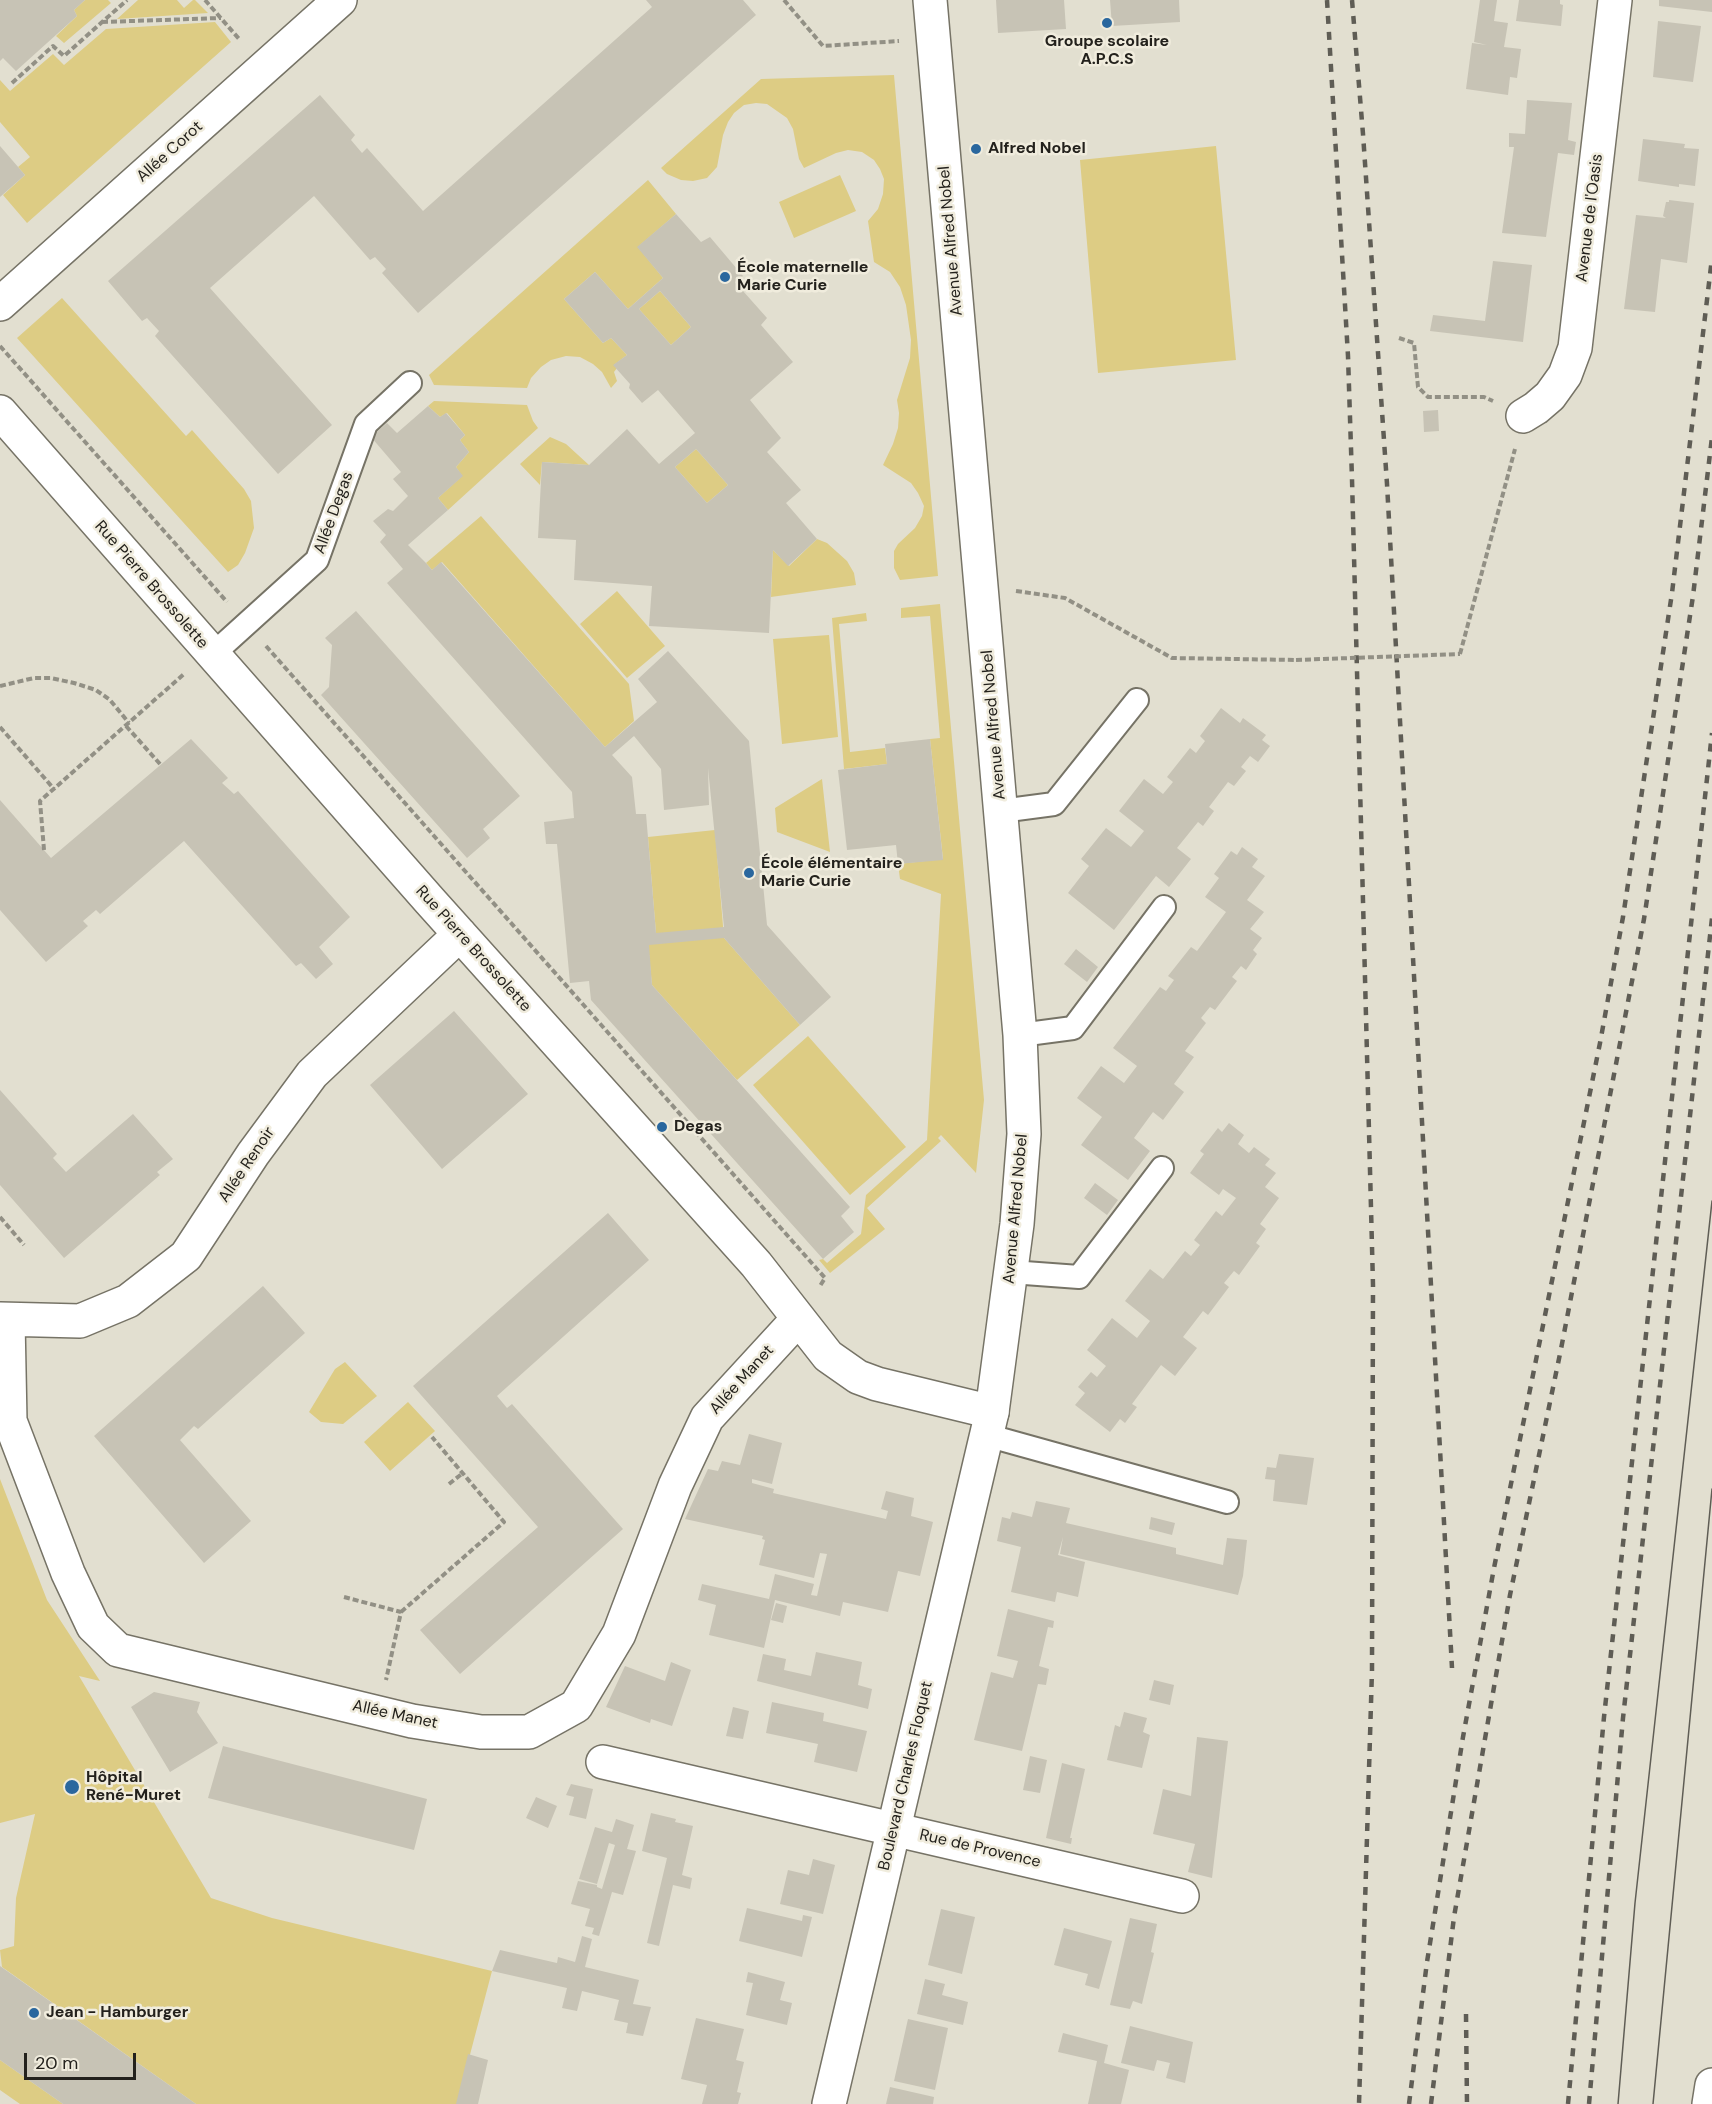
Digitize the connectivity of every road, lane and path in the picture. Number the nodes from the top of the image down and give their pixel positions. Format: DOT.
graph roads {
  1 [pos="126,0"];
  2 [pos="205,0"];
  3 [pos="340,0"];
  4 [pos="784,0"];
  5 [pos="930,0"];
  6 [pos="1615,0"];
  7 [pos="221,18"];
  8 [pos="101,22"];
  9 [pos="933,39"];
  10 [pos="265,68"];
  11 [pos="12,83"];
  12 [pos="0,304"];
  13 [pos="1399,338"];
  14 [pos="0,346"];
  15 [pos="410,383"];
  16 [pos="0,412"];
  17 [pos="1523,416"];
  18 [pos="981,586"];
  19 [pos="247,624"];
  20 [pos="212,655"];
  21 [pos="0,686"];
  22 [pos="1137,700"];
  23 [pos="127,724"];
  24 [pos="0,727"];
  25 [pos="160,764"];
  26 [pos="54,789"];
  27 [pos="1001,810"];
  28 [pos="44,850"];
  29 [pos="1164,907"];
  30 [pos="460,934"];
  31 [pos="1020,1035"];
  32 [pos="1162,1168"];
  33 [pos="0,1217"];
  34 [pos="24,1245"];
  35 [pos="1011,1272"];
  36 [pos="4,1319"];
  37 [pos="798,1319"];
  38 [pos="987,1432"];
  39 [pos="432,1437"];
  40 [pos="463,1473"];
  41 [pos="449,1484"];
  42 [pos="1227,1502"];
  43 [pos="345,1597"];
  44 [pos="402,1612"];
  45 [pos="379,1713"];
  46 [pos="603,1762"];
  47 [pos="893,1829"];
  48 [pos="1182,1896"];
  49 [pos="1712,2085"];
  50 [pos="829,2104"];
  51 [pos="1709,2104"];
  1 -- 8 [label="path"];
  2 -- 7 [label="path"];
  3 -- 10 [label="street, Allée Corot"];
  4 -- 9 [label="path"];
  5 -- 9 [label="street, Avenue Alfred Nobel"];
  6 -- 17 [label="street, Avenue de l'Oasis"];
  7 -- 8 [label="path"];
  7 -- 10 [label="path"];
  8 -- 11 [label="path"];
  9 -- 18 [label="street, Avenue Alfred Nobel"];
  10 -- 12 [label="street, Allée Corot"];
  13 -- 17 [label="path"];
  14 -- 19 [label="path"];
  15 -- 19 [label="lane, Allée Degas"];
  16 -- 20 [label="street, Rue Pierre Brossolette"];
  17 -- 18 [label="path, bridge"];
  18 -- 27 [label="street, Avenue Alfred Nobel"];
  19 -- 20 [label="lane, Allée Degas"];
  19 -- 37 [label="path"];
  20 -- 23 [label="path"];
  20 -- 30 [label="street, Rue Pierre Brossolette"];
  21 -- 23 [label="path"];
  22 -- 27 [label="lane"];
  23 -- 25 [label="path"];
  23 -- 26 [label="path"];
  24 -- 26 [label="path"];
  26 -- 28 [label="path"];
  27 -- 31 [label="street, Avenue Alfred Nobel"];
  29 -- 31 [label="lane"];
  30 -- 36 [label="street, Allée Renoir"];
  30 -- 37 [label="street, Rue Pierre Brossolette"];
  31 -- 35 [label="street, Avenue Alfred Nobel"];
  32 -- 35 [label="lane"];
  33 -- 34 [label="path"];
  35 -- 38 [label="street, Avenue Alfred Nobel"];
  36 -- 45 [label="street, Allée Manet"];
  37 -- 38 [label="street, Rue Pierre Brossolette"];
  37 -- 45 [label="street, Allée Manet"];
  38 -- 42 [label="lane"];
  38 -- 47 [label="street, Boulevard Charles Floquet"];
  39 -- 40 [label="path"];
  40 -- 41 [label="path"];
  40 -- 44 [label="path"];
  43 -- 44 [label="path"];
  44 -- 45 [label="path"];
  46 -- 47 [label="street, Rue de Provence"];
  47 -- 48 [label="street, Rue de Provence"];
  47 -- 50 [label="street, Boulevard Charles Floquet"];
  49 -- 51 [label="street"];
}
